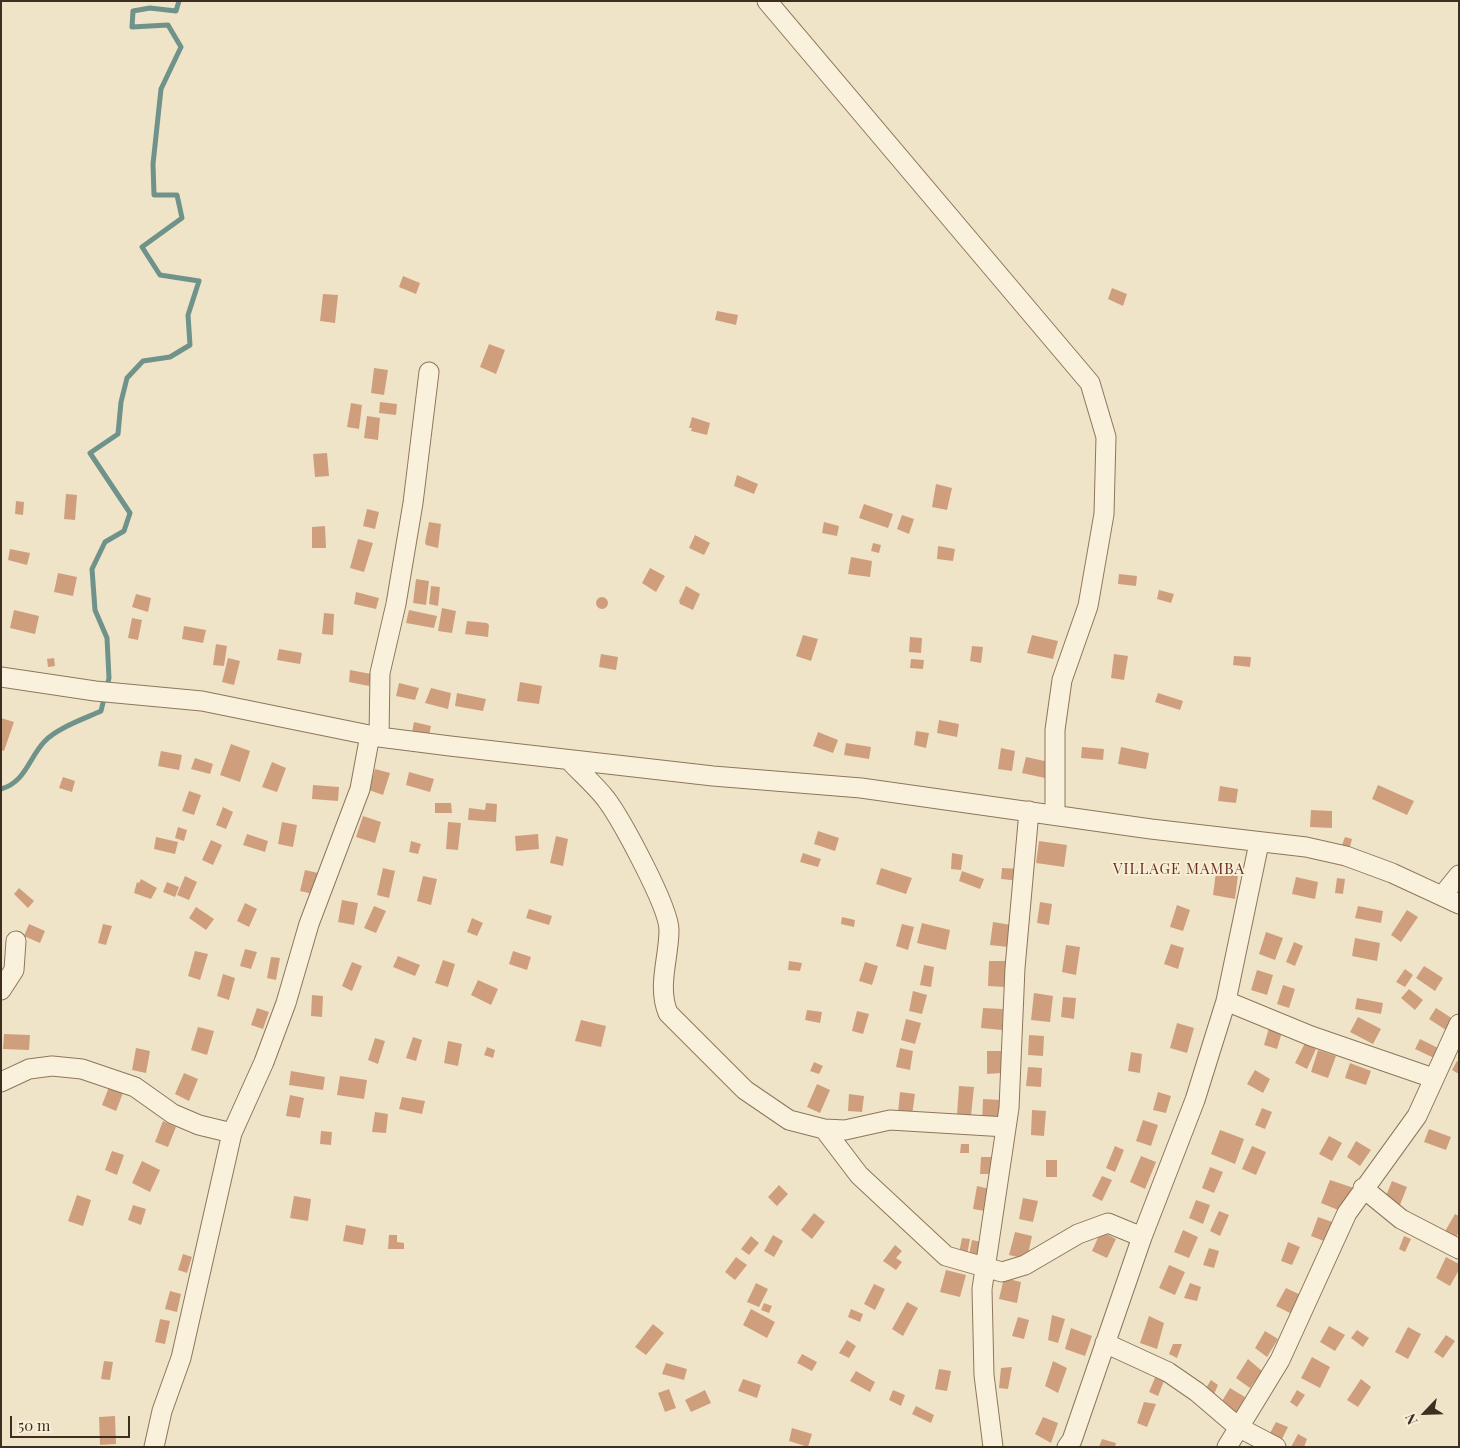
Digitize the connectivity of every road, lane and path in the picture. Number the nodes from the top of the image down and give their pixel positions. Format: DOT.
graph roads {
  1 [pos="766,1"];
  2 [pos="429,372"];
  3 [pos="1,677"];
  4 [pos="375,736"];
  5 [pos="568,760"];
  6 [pos="1028,811"];
  7 [pos="1055,814"];
  8 [pos="1259,843"];
  9 [pos="1459,875"];
  10 [pos="1442,896"];
  11 [pos="1459,904"];
  12 [pos="16,940"];
  13 [pos="1,990"];
  14 [pos="1226,1001"];
  15 [pos="1459,1024"];
  16 [pos="1433,1078"];
  17 [pos="1,1082"];
  18 [pos="1006,1127"];
  19 [pos="824,1129"];
  20 [pos="232,1134"];
  21 [pos="1363,1188"];
  22 [pos="1142,1237"];
  23 [pos="1459,1249"];
  24 [pos="986,1268"];
  25 [pos="1105,1343"];
  26 [pos="1238,1427"];
  27 [pos="154,1447"];
  28 [pos="993,1447"];
  29 [pos="1067,1447"];
  30 [pos="1227,1447"];
  31 [pos="1276,1447"];
  1 -- 7 [label="street"];
  2 -- 4 [label="street"];
  3 -- 4 [label="street"];
  4 -- 5 [label="street"];
  4 -- 20 [label="street"];
  5 -- 6 [label="street"];
  5 -- 19 [label="street"];
  6 -- 7 [label="street"];
  6 -- 18 [label="street"];
  7 -- 8 [label="street"];
  8 -- 10 [label="street"];
  8 -- 14 [label="street"];
  9 -- 10 [label="street"];
  10 -- 11 [label="street"];
  12 -- 13 [label="street"];
  14 -- 16 [label="street"];
  14 -- 22 [label="street"];
  15 -- 16 [label="street"];
  16 -- 21 [label="street"];
  17 -- 20 [label="street"];
  18 -- 19 [label="street"];
  18 -- 24 [label="street"];
  19 -- 24 [label="street"];
  20 -- 27 [label="street"];
  21 -- 23 [label="street"];
  21 -- 26 [label="street"];
  22 -- 24 [label="street"];
  22 -- 25 [label="street"];
  24 -- 28 [label="street"];
  25 -- 26 [label="street"];
  25 -- 29 [label="street"];
  26 -- 30 [label="street"];
  26 -- 31 [label="street"];
}
